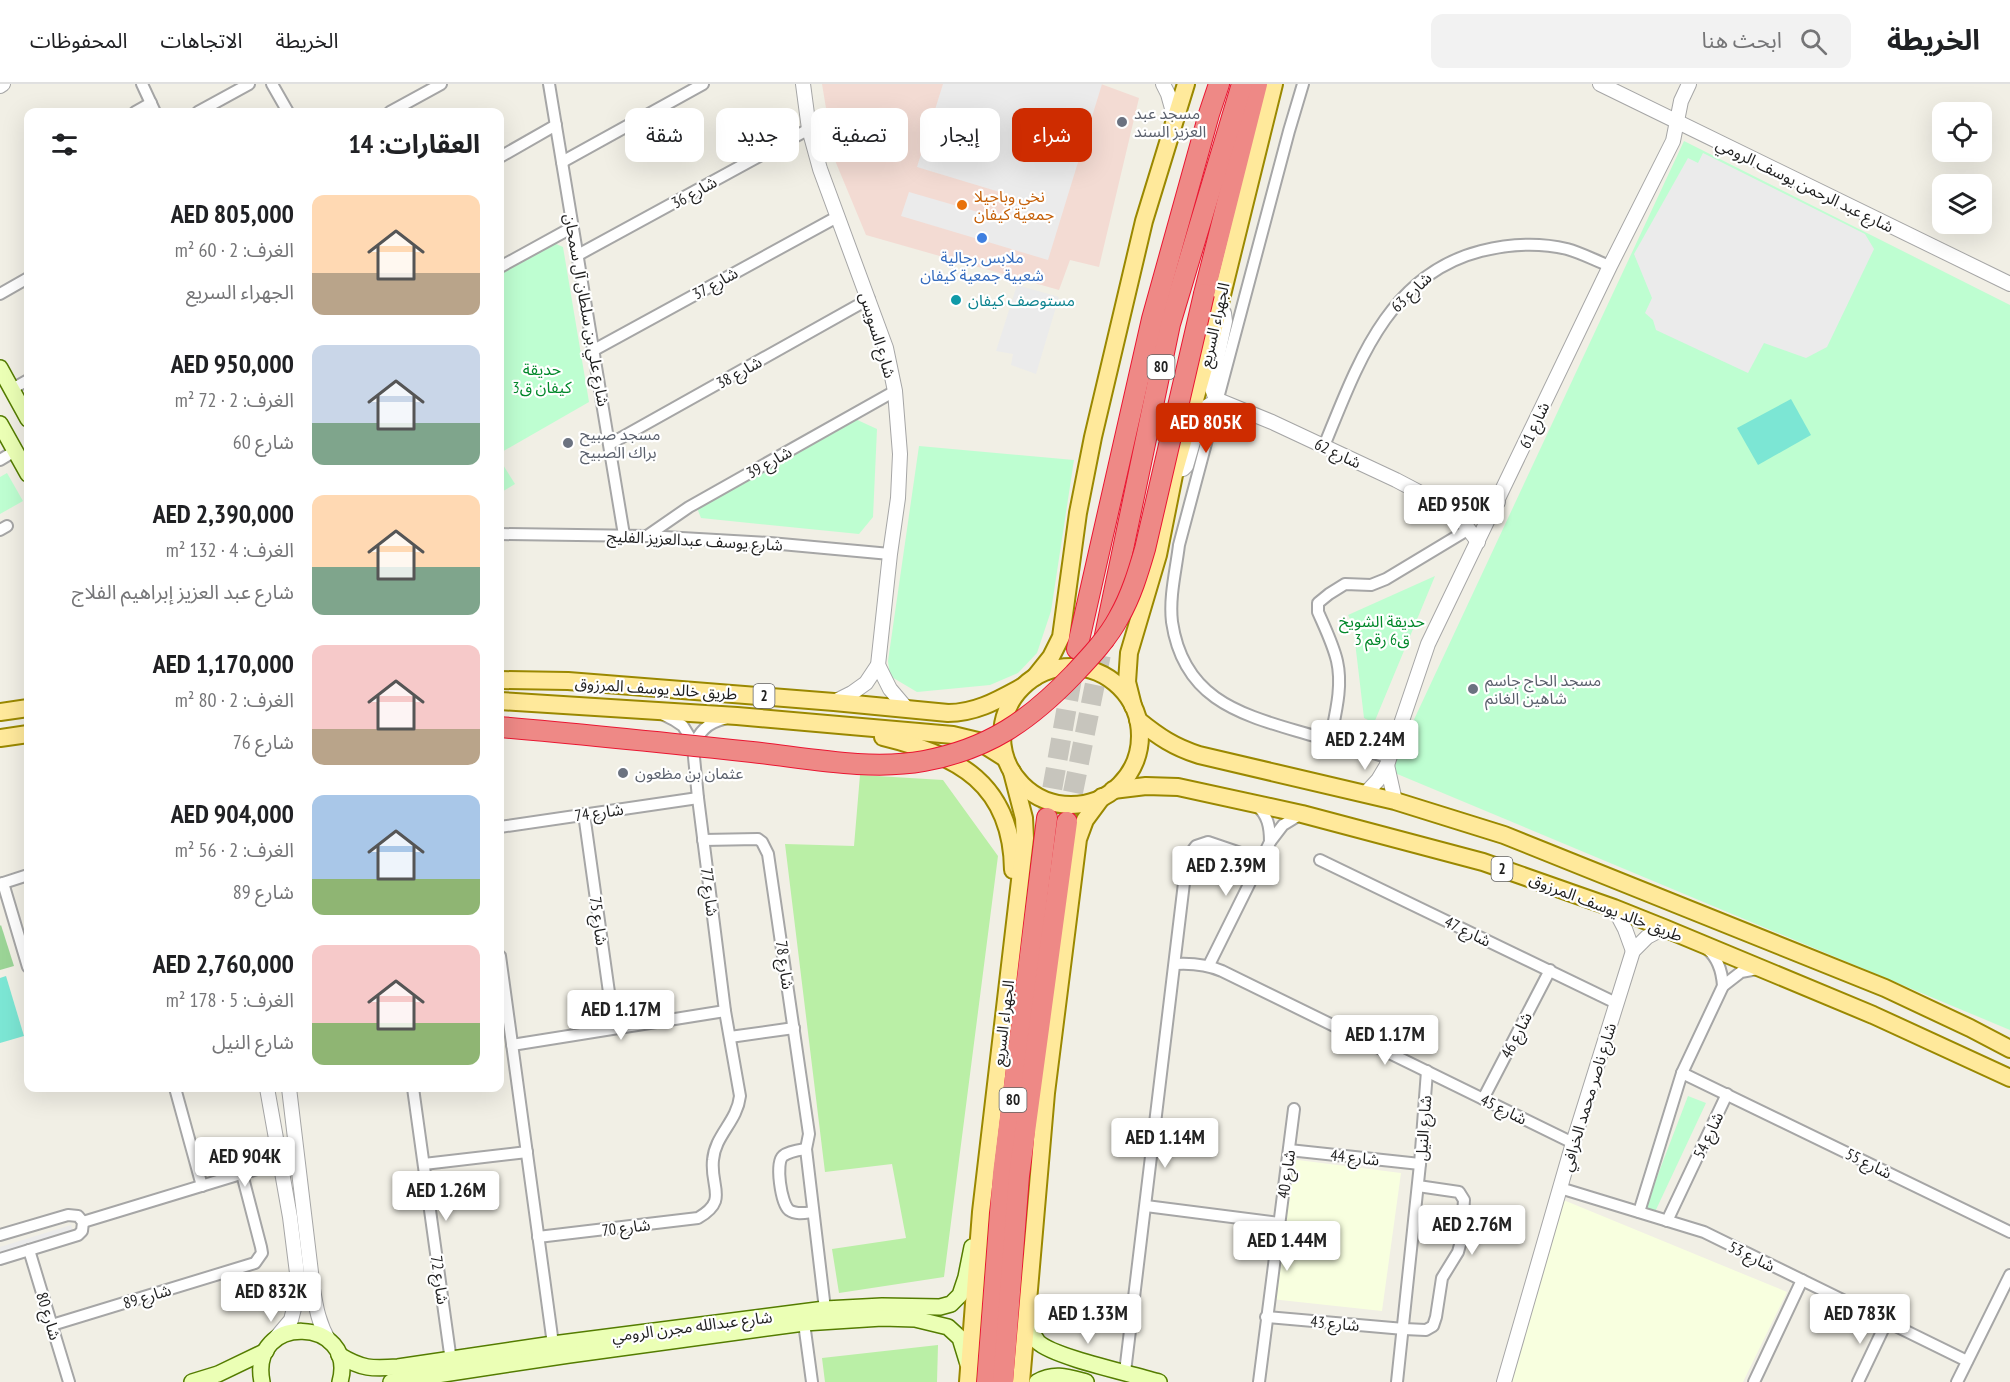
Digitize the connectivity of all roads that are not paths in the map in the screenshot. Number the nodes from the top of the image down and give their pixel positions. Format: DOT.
graph roads {
  1 [pos="142,84"];
  2 [pos="249,84"];
  3 [pos="272,84"];
  4 [pos="441,84"];
  5 [pos="549,84"];
  6 [pos="704,84"];
  7 [pos="803,84"];
  8 [pos="1163,84"];
  9 [pos="1186,84"];
  10 [pos="1219,84"];
  11 [pos="1242,84"];
  12 [pos="1257,84"];
  13 [pos="1274,84"];
  14 [pos="1303,84"];
  15 [pos="1600,84"];
  16 [pos="1689,84"];
  17 [pos="423,88"];
  18 [pos="153,108"];
  19 [pos="205,108"];
  20 [pos="286,108"];
  21 [pos="396,108"];
  22 [pos="1175,119"];
  23 [pos="1676,122"];
  24 [pos="556,125"];
  25 [pos="809,129"];
  26 [pos="504,155"];
  27 [pos="562,162"];
  28 [pos="837,217"];
  29 [pos="573,226"];
  30 [pos="578,255"];
  31 [pos="504,265"];
  32 [pos="1610,266"];
  33 [pos="24,280"];
  34 [pos="2010,284"];
  35 [pos="0,294"];
  36 [pos="869,300"];
  37 [pos="1218,309"];
  38 [pos="594,350"];
  39 [pos="0,368"];
  40 [pos="24,382"];
  41 [pos="12,389"];
  42 [pos="895,391"];
  43 [pos="1218,400"];
  44 [pos="24,412"];
  45 [pos="0,424"];
  46 [pos="610,444"];
  47 [pos="1324,447"];
  48 [pos="15,451"];
  49 [pos="0,460"];
  50 [pos="24,467"];
  51 [pos="1175,470"];
  52 [pos="1498,502"];
  53 [pos="1455,511"];
  54 [pos="1468,529"];
  55 [pos="504,534"];
  56 [pos="624,535"];
  57 [pos="647,536"];
  58 [pos="1478,542"];
  59 [pos="890,554"];
  60 [pos="1077,649"];
  61 [pos="1101,654"];
  62 [pos="878,665"];
  63 [pos="504,680"];
  64 [pos="568,681"];
  65 [pos="1029,682"];
  66 [pos="504,694"];
  67 [pos="504,702"];
  68 [pos="834,702"];
  69 [pos="24,709"];
  70 [pos="906,709"];
  71 [pos="650,710"];
  72 [pos="0,712"];
  73 [pos="1136,713"];
  74 [pos="737,717"];
  75 [pos="830,724"];
  76 [pos="504,727"];
  77 [pos="24,735"];
  78 [pos="0,738"];
  79 [pos="1330,741"];
  80 [pos="693,747"];
  81 [pos="1388,762"];
  82 [pos="1009,765"];
  83 [pos="1107,794"];
  84 [pos="1366,794"];
  85 [pos="698,798"];
  86 [pos="1395,801"];
  87 [pos="1251,802"];
  88 [pos="584,814"];
  89 [pos="1302,814"];
  90 [pos="1047,818"];
  91 [pos="1067,822"];
  92 [pos="504,826"];
  93 [pos="703,840"];
  94 [pos="1270,842"];
  95 [pos="1261,860"];
  96 [pos="1320,860"];
  97 [pos="24,876"];
  98 [pos="1,883"];
  99 [pos="1614,908"];
  100 [pos="1664,928"];
  101 [pos="1013,938"];
  102 [pos="1702,944"];
  103 [pos="1633,951"];
  104 [pos="24,955"];
  105 [pos="1175,964"];
  106 [pos="1209,965"];
  107 [pos="1763,969"];
  108 [pos="1550,970"];
  109 [pos="504,986"];
  110 [pos="1723,986"];
  111 [pos="1616,1003"];
  112 [pos="725,1011"];
  113 [pos="614,1028"];
  114 [pos="794,1028"];
  115 [pos="730,1037"];
  116 [pos="512,1045"];
  117 [pos="2010,1049"];
  118 [pos="1427,1071"];
  119 [pos="1682,1073"];
  120 [pos="2010,1078"];
  121 [pos="176,1092"];
  122 [pos="268,1092"];
  123 [pos="289,1092"];
  124 [pos="414,1092"];
  125 [pos="1727,1094"];
  126 [pos="1483,1099"];
  127 [pos="291,1107"];
  128 [pos="1294,1109"];
  129 [pos="271,1111"];
  130 [pos="1573,1143"];
  131 [pos="806,1149"];
  132 [pos="1289,1150"];
  133 [pos="527,1152"];
  134 [pos="280,1162"];
  135 [pos="424,1164"];
  136 [pos="1420,1164"];
  137 [pos="242,1174"];
  138 [pos="202,1186"];
  139 [pos="1418,1186"];
  140 [pos="1560,1188"];
  141 [pos="1146,1206"];
  142 [pos="712,1210"];
  143 [pos="813,1212"];
  144 [pos="981,1212"];
  145 [pos="1640,1212"];
  146 [pos="1667,1221"];
  147 [pos="83,1222"];
  148 [pos="1279,1223"];
  149 [pos="2010,1232"];
  150 [pos="0,1235"];
  151 [pos="538,1237"];
  152 [pos="29,1250"];
  153 [pos="0,1259"];
  154 [pos="2010,1275"];
  155 [pos="1802,1280"];
  156 [pos="1028,1296"];
  157 [pos="947,1305"];
  158 [pos="825,1309"];
  159 [pos="1266,1317"];
  160 [pos="1887,1321"];
  161 [pos="804,1323"];
  162 [pos="52,1325"];
  163 [pos="948,1327"];
  164 [pos="1404,1329"];
  165 [pos="329,1341"];
  166 [pos="553,1344"];
  167 [pos="270,1345"];
  168 [pos="339,1355"];
  169 [pos="1070,1357"];
  170 [pos="1967,1360"];
  171 [pos="451,1361"];
  172 [pos="1125,1372"];
  173 [pos="969,1374"];
  174 [pos="1065,1376"];
  175 [pos="69,1382"];
  176 [pos="192,1382"];
  177 [pos="262,1382"];
  178 [pos="340,1382"];
  179 [pos="391,1382"];
  180 [pos="812,1382"];
  181 [pos="987,1382"];
  182 [pos="1003,1382"];
  183 [pos="1021,1382"];
  184 [pos="1037,1382"];
  185 [pos="1086,1382"];
  186 [pos="1159,1382"];
  187 [pos="1259,1382"];
  188 [pos="1397,1382"];
  189 [pos="1504,1382"];
  190 [pos="1754,1382"];
  191 [pos="1858,1382"];
  192 [pos="1957,1382"];
  1 -- 18 [label="street"];
  2 -- 19 [label="street"];
  3 -- 20 [label="street"];
  4 -- 17 [label="street"];
  5 -- 24 [label="street, شارع علي بن سلطان آل سمحان"];
  6 -- 27 [label="street"];
  7 -- 25 [label="street, شارع السويس"];
  8 -- 22 [label="street"];
  9 -- 22 [label="main road"];
  10 -- 60 [label="highway, 80"];
  11 -- 61 [label="highway, 80"];
  12 -- 76 [label="highway, bridge"];
  13 -- 37 [label="main road, الجهراء السريع"];
  14 -- 43 [label="street, الجهراء السريع"];
  15 -- 23 [label="street, شارع عبد الرحمن يوسف الرومي"];
  16 -- 23 [label="street, شارع 61"];
  17 -- 21 [label="street"];
  22 -- 65 [label="main road"];
  23 -- 32 [label="street, شارع 61"];
  23 -- 34 [label="street, شارع عبد الرحمن يوسف الرومي"];
  24 -- 26 [label="street"];
  24 -- 27 [label="street, شارع علي بن سلطان آل سمحان"];
  25 -- 28 [label="street, شارع السويس"];
  25 -- 30 [label="street, شارع 36"];
  27 -- 29 [label="street, شارع علي بن سلطان آل سمحان"];
  28 -- 36 [label="street, شارع السويس"];
  28 -- 38 [label="street, شارع 37"];
  29 -- 30 [label="street, شارع علي بن سلطان آل سمحان"];
  29 -- 31 [label="street"];
  30 -- 38 [label="street, شارع علي بن سلطان آل سمحان"];
  32 -- 47 [label="street, شارع 63"];
  32 -- 52 [label="street, شارع 61"];
  33 -- 35 [label="street"];
  36 -- 42 [label="street, شارع السويس"];
  36 -- 46 [label="street, شارع 38"];
  37 -- 43 [label="street"];
  37 -- 51 [label="main road, الجهراء السريع"];
  38 -- 46 [label="street, شارع علي بن سلطان آل سمحان"];
  39 -- 41 [label="main road"];
  40 -- 41 [label="street"];
  41 -- 44 [label="main road"];
  42 -- 57 [label="street, 39 شارع"];
  42 -- 59 [label="street, شارع السويس"];
  43 -- 47 [label="street, شارع 62"];
  43 -- 51 [label="street"];
  43 -- 79 [label="street, الجهراء السريع"];
  45 -- 48 [label="main road"];
  46 -- 56 [label="street, شارع علي بن سلطان آل سمحان"];
  47 -- 53 [label="street, شارع 62"];
  48 -- 49 [label="street"];
  48 -- 50 [label="main road"];
  51 -- 73 [label="main road, الجهراء السريع"];
  52 -- 53 [label="street"];
  52 -- 58 [label="street, شارع 61"];
  53 -- 54 [label="street, شارع 62"];
  54 -- 58 [label="street, شارع 62"];
  54 -- 79 [label="street"];
  55 -- 56 [label="street, شارع يوسف عبدالعزيز الفليج"];
  56 -- 57 [label="street, شارع يوسف عبدالعزيز الفليج"];
  57 -- 59 [label="street, شارع يوسف عبدالعزيز الفليج"];
  58 -- 81 [label="street, شارع 61"];
  59 -- 62 [label="street, شارع السويس"];
  62 -- 68 [label="street"];
  62 -- 70 [label="street"];
  63 -- 64 [label="main road, طريق خالد يوسف المرزوق / 2"];
  64 -- 66 [label="main road"];
  64 -- 68 [label="main road, طريق خالد يوسف المرزوق / 2"];
  65 -- 70 [label="main road, طريق خالد يوسف المرزوق / 2"];
  65 -- 73 [label="main road"];
  65 -- 82 [label="main road"];
  67 -- 71 [label="main road, طريق خالد يوسف المرزوق / 2"];
  68 -- 70 [label="main road, طريق خالد يوسف المرزوق / 2"];
  69 -- 72 [label="main road"];
  71 -- 74 [label="main road, طريق خالد يوسف المرزوق / 2"];
  71 -- 80 [label="street, شارع 77"];
  73 -- 83 [label="main road"];
  73 -- 84 [label="main road, طريق خالد يوسف المرزوق / 2"];
  74 -- 75 [label="main road, طريق خالد يوسف المرزوق / 2"];
  74 -- 80 [label="street"];
  75 -- 82 [label="main road, طريق خالد يوسف المرزوق / 2"];
  75 -- 101 [label="main road"];
  77 -- 78 [label="main road"];
  79 -- 81 [label="street"];
  80 -- 85 [label="street, شارع 77"];
  81 -- 84 [label="street, شارع 61"];
  81 -- 86 [label="street"];
  82 -- 83 [label="main road"];
  82 -- 101 [label="main road, الجهراء السريع"];
  83 -- 87 [label="main road, طريق خالد يوسف المرزوق / 2"];
  83 -- 156 [label="main road"];
  84 -- 86 [label="main road, طريق خالد يوسف المرزوق / 2"];
  85 -- 88 [label="street, شارع 74"];
  85 -- 93 [label="street, شارع 77"];
  86 -- 117 [label="main road, طريق خالد يوسف المرزوق / 2"];
  87 -- 89 [label="main road, طريق خالد يوسف المرزوق / 2"];
  87 -- 94 [label="street"];
  88 -- 92 [label="street, شارع 74"];
  88 -- 113 [label="street, شارع 75"];
  89 -- 94 [label="street"];
  89 -- 99 [label="main road, طريق خالد يوسف المرزوق / 2"];
  90 -- 181 [label="highway, الجهراء السريع / 80"];
  91 -- 182 [label="highway, 80"];
  93 -- 112 [label="street, شارع 77"];
  93 -- 114 [label="street, شارع 78"];
  94 -- 95 [label="street"];
  95 -- 105 [label="street"];
  95 -- 106 [label="street"];
  96 -- 108 [label="street, شارع 47"];
  97 -- 98 [label="street"];
  98 -- 104 [label="street"];
  99 -- 100 [label="main road, طريق خالد يوسف المرزوق / 2"];
  99 -- 103 [label="street"];
  100 -- 102 [label="main road, طريق خالد يوسف المرزوق / 2"];
  100 -- 103 [label="street"];
  101 -- 144 [label="main road, الجهراء السريع"];
  102 -- 107 [label="main road, طريق خالد يوسف المرزوق / 2"];
  102 -- 110 [label="street"];
  103 -- 111 [label="street, شارع ناصر محمد الخرافي"];
  105 -- 106 [label="street"];
  105 -- 141 [label="street"];
  106 -- 118 [label="street, شارع 45"];
  107 -- 110 [label="street"];
  107 -- 120 [label="main road, طريق خالد يوسف المرزوق / 2"];
  108 -- 111 [label="street, شارع 47"];
  108 -- 126 [label="street, شارع 46"];
  109 -- 116 [label="street"];
  110 -- 119 [label="street"];
  111 -- 130 [label="street, شارع ناصر محمد الخرافي"];
  112 -- 113 [label="street"];
  112 -- 115 [label="street, شارع 77"];
  113 -- 116 [label="street"];
  114 -- 115 [label="street"];
  114 -- 131 [label="street, شارع 78"];
  115 -- 142 [label="street, شارع 77"];
  116 -- 133 [label="street"];
  118 -- 126 [label="street, شارع 45"];
  118 -- 136 [label="street, شارع النيل"];
  119 -- 125 [label="street, شارع 54"];
  119 -- 145 [label="street"];
  121 -- 138 [label="street"];
  122 -- 129 [label="street"];
  123 -- 127 [label="street"];
  124 -- 135 [label="street, شارع 72"];
  125 -- 146 [label="street, شارع 54"];
  125 -- 149 [label="street, شارع 55"];
  126 -- 130 [label="street, شارع 45"];
  127 -- 129 [label="street"];
  127 -- 165 [label="street"];
  128 -- 132 [label="street, شارع 40"];
  129 -- 134 [label="street"];
  130 -- 140 [label="street, شارع ناصر محمد الخرافي"];
  131 -- 143 [label="street, شارع 78"];
  131 -- 143 [label="street"];
  132 -- 136 [label="street, شارع 44"];
  132 -- 148 [label="street, شارع 40"];
  133 -- 135 [label="street"];
  133 -- 151 [label="street"];
  134 -- 137 [label="street"];
  134 -- 167 [label="street"];
  135 -- 171 [label="street, شارع 72"];
  136 -- 139 [label="street, شارع النيل"];
  137 -- 138 [label="street"];
  137 -- 162 [label="street, شارع 89"];
  138 -- 147 [label="street"];
  139 -- 164 [label="street, شارع النيل"];
  139 -- 164 [label="street"];
  140 -- 145 [label="street, شارع 53"];
  140 -- 189 [label="street, شارع ناصر محمد الخرافي"];
  141 -- 148 [label="street"];
  141 -- 172 [label="street"];
  142 -- 151 [label="street, شارع 70"];
  143 -- 158 [label="street, شارع 78"];
  144 -- 157 [label="main road"];
  144 -- 173 [label="main road, الجهراء السريع"];
  145 -- 146 [label="street, شارع 53"];
  146 -- 155 [label="street, شارع 53"];
  147 -- 150 [label="street"];
  147 -- 152 [label="street"];
  148 -- 159 [label="street, شارع 40"];
  151 -- 166 [label="street"];
  152 -- 153 [label="street"];
  152 -- 162 [label="street, شارع 80"];
  154 -- 170 [label="street"];
  155 -- 160 [label="street, شارع 53"];
  155 -- 190 [label="street"];
  156 -- 169 [label="main road"];
  156 -- 183 [label="main road"];
  157 -- 158 [label="main road, شارع عبدالله مجرن الرومي"];
  157 -- 163 [label="main road"];
  158 -- 166 [label="main road, شارع عبدالله مجرن الرومي"];
  159 -- 164 [label="street, شارع 43"];
  159 -- 187 [label="street, شارع 40"];
  160 -- 170 [label="street, شارع 53"];
  160 -- 191 [label="street"];
  161 -- 163 [label="main road, شارع عبدالله مجرن الرومي"];
  161 -- 179 [label="main road, شارع عبدالله مجرن الرومي"];
  161 -- 180 [label="street"];
  162 -- 175 [label="street, شارع 80"];
  163 -- 173 [label="main road"];
  164 -- 188 [label="street, شارع النيل"];
  165 -- 167 [label="main road"];
  165 -- 168 [label="main road"];
  166 -- 171 [label="main road, شارع عبدالله مجرن الرومي"];
  167 -- 176 [label="main road"];
  167 -- 177 [label="main road"];
  168 -- 171 [label="main road, شارع عبدالله مجرن الرومي"];
  168 -- 178 [label="main road"];
  169 -- 172 [label="main road"];
  169 -- 174 [label="main road"];
  170 -- 192 [label="street"];
  172 -- 186 [label="main road"];
  174 -- 184 [label="main road"];
  174 -- 185 [label="main road"];
}
